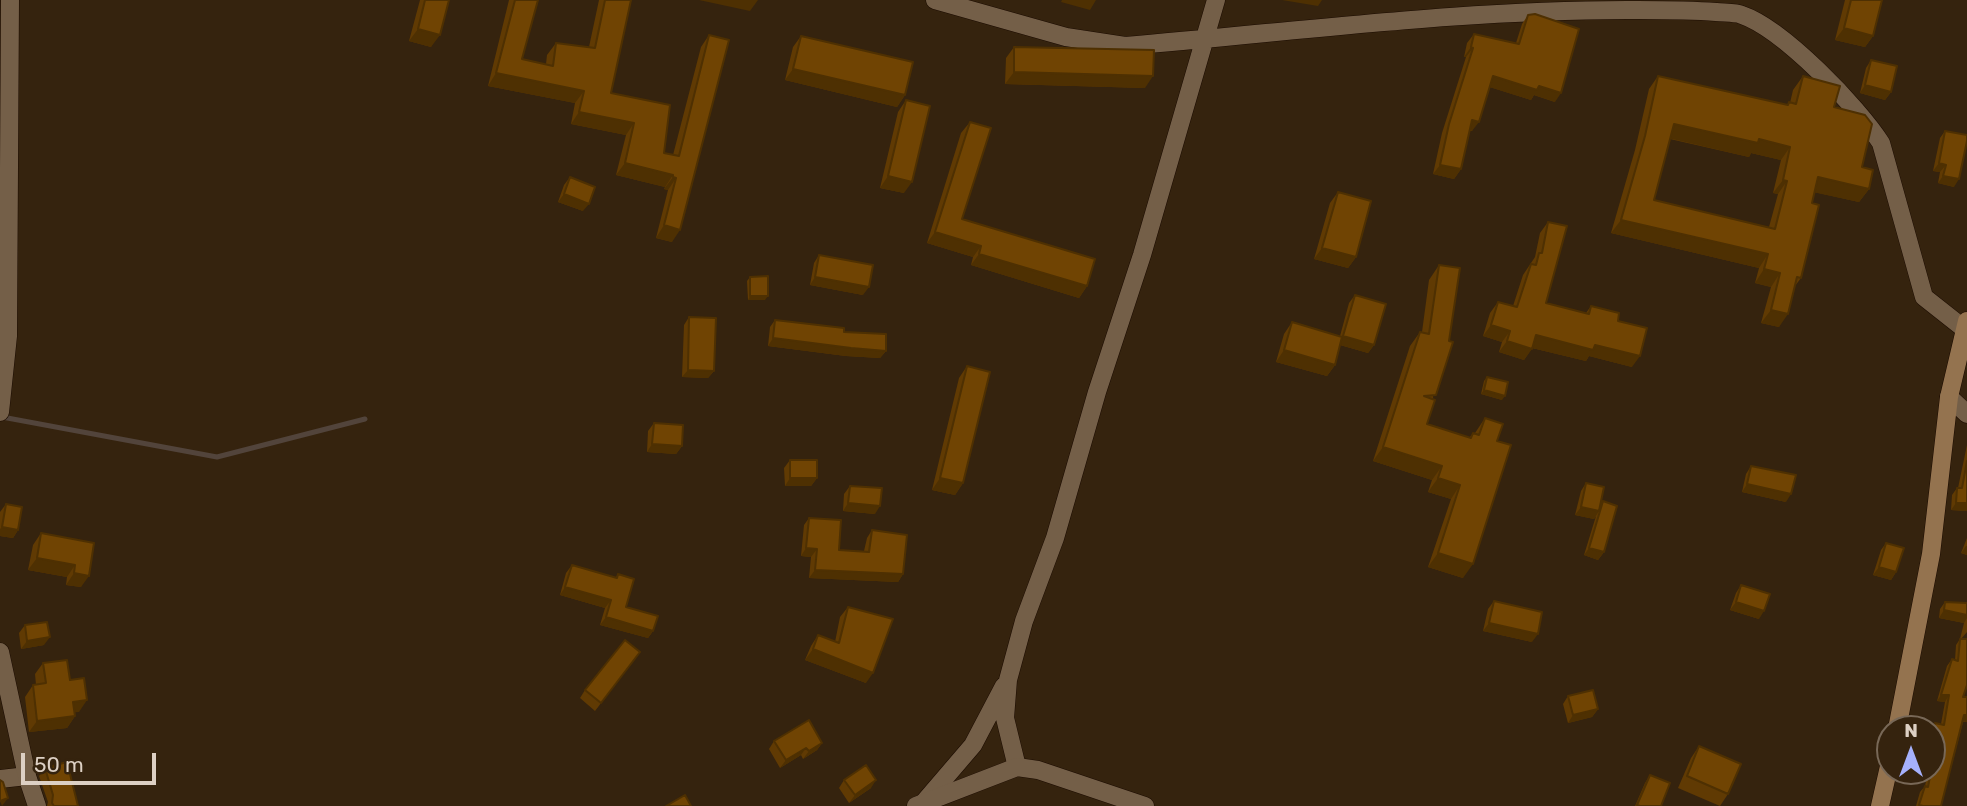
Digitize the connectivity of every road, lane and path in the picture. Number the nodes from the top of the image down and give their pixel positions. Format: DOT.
graph roads {
  1 [pos="10,0"];
  2 [pos="935,0"];
  3 [pos="1216,0"];
  4 [pos="1744,7"];
  5 [pos="5,20"];
  6 [pos="1205,39"];
  7 [pos="5,111"];
  8 [pos="1966,327"];
  9 [pos="1949,397"];
  10 [pos="0,411"];
  11 [pos="1967,414"];
  12 [pos="0,652"];
  13 [pos="1008,680"];
  14 [pos="1900,715"];
  15 [pos="1017,767"];
  16 [pos="27,776"];
  17 [pos="0,779"];
  18 [pos="1885,785"];
  19 [pos="920,803"];
  20 [pos="37,806"];
  21 [pos="1145,806"];
  22 [pos="1880,806"];
  1 -- 5 [label="street"];
  2 -- 6 [label="street"];
  3 -- 6 [label="street"];
  4 -- 6 [label="street"];
  4 -- 8 [label="street"];
  5 -- 7 [label="street"];
  6 -- 13 [label="street"];
  7 -- 10 [label="street"];
  8 -- 9 [label="main road"];
  9 -- 11 [label="street"];
  9 -- 14 [label="main road"];
  12 -- 16 [label="street"];
  13 -- 15 [label="street"];
  13 -- 19 [label="street"];
  15 -- 19 [label="street"];
  15 -- 21 [label="street"];
  16 -- 17 [label="street"];
  16 -- 20 [label="street"];
  18 -- 22 [label="main road"];
}
